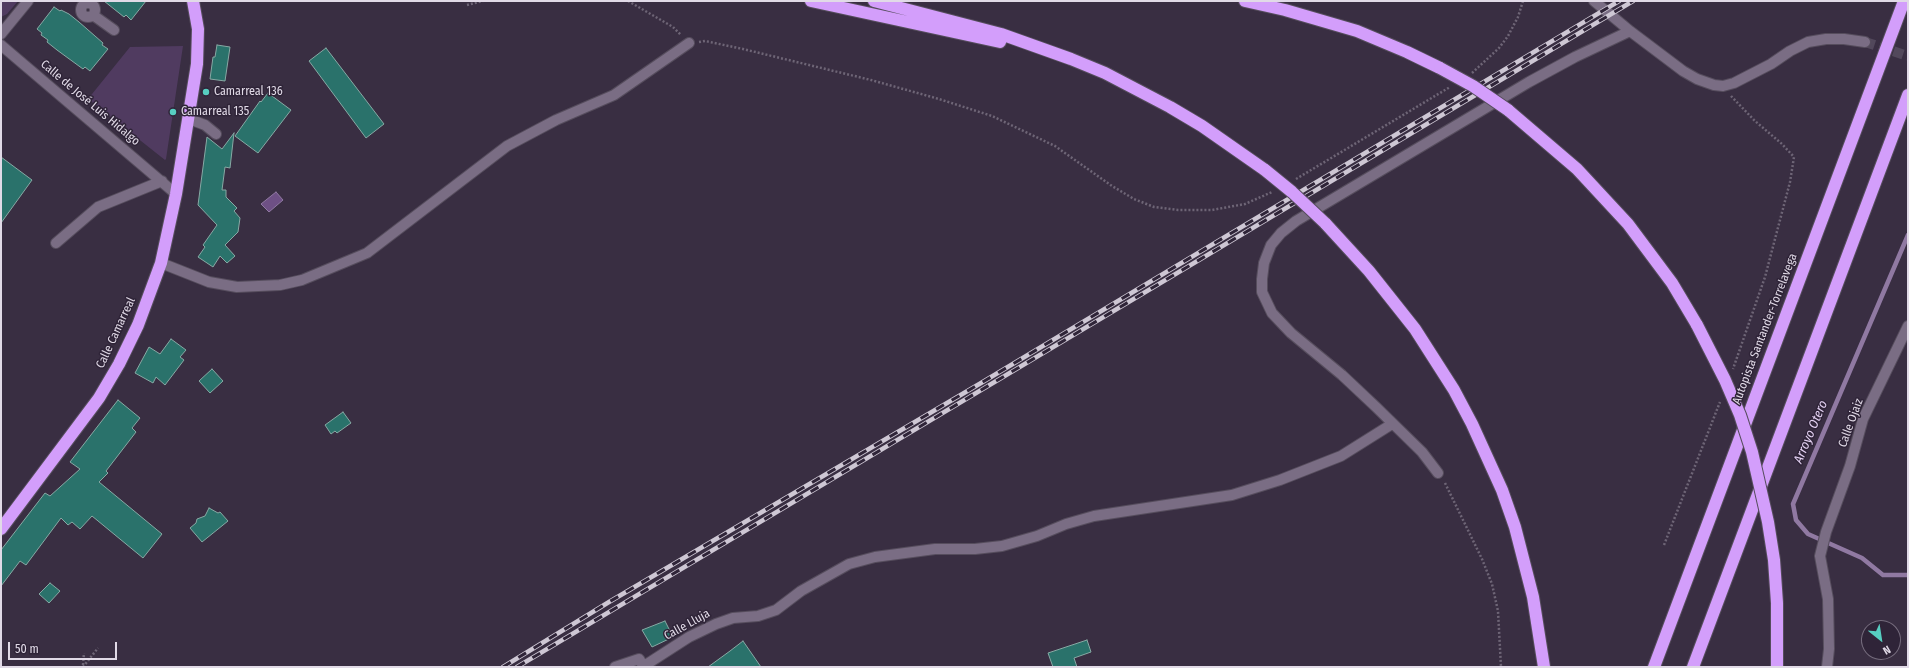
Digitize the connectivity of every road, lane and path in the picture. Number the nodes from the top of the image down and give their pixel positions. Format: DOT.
graph roads {
  1 [pos="28,1"];
  2 [pos="193,1"];
  3 [pos="483,1"];
  4 [pos="628,1"];
  5 [pos="811,1"];
  6 [pos="874,1"];
  7 [pos="1245,1"];
  8 [pos="1282,1"];
  9 [pos="1523,1"];
  10 [pos="1594,1"];
  11 [pos="1904,1"];
  12 [pos="79,3"];
  13 [pos="467,5"];
  14 [pos="114,30"];
  15 [pos="1630,31"];
  16 [pos="1,34"];
  17 [pos="1865,42"];
  18 [pos="689,43"];
  19 [pos="1,45"];
  20 [pos="1391,45"];
  21 [pos="1071,59"];
  22 [pos="1466,77"];
  23 [pos="1453,85"];
  24 [pos="1723,86"];
  25 [pos="1908,95"];
  26 [pos="189,119"];
  27 [pos="216,134"];
  28 [pos="162,181"];
  29 [pos="1290,182"];
  30 [pos="1278,189"];
  31 [pos="176,194"];
  32 [pos="56,243"];
  33 [pos="161,263"];
  34 [pos="1908,326"];
  35 [pos="1731,374"];
  36 [pos="1722,396"];
  37 [pos="1392,424"];
  38 [pos="1438,473"];
  39 [pos="1,529"];
  40 [pos="1664,545"];
  41 [pos="98,648"];
  42 [pos="84,653"];
  43 [pos="83,666"];
  44 [pos="644,666"];
  45 [pos="614,667"];
  46 [pos="1501,667"];
  47 [pos="1544,667"];
  48 [pos="1654,667"];
  49 [pos="1693,667"];
  50 [pos="1777,667"];
  51 [pos="1827,667"];
  1 -- 16 [label="street"];
  2 -- 26 [label="highway, Calle Camarreal"];
  3 -- 13 [label="path"];
  4 -- 18 [label="path"];
  5 -- 21 [label="highway"];
  6 -- 21 [label="highway"];
  7 -- 20 [label="highway"];
  8 -- 20 [label="highway"];
  9 -- 22 [label="path"];
  10 -- 15 [label="street"];
  11 -- 48 [label="highway, Autopista Santander-Torrelavega"];
  12 -- 14 [label="street"];
  15 -- 24 [label="street"];
  15 -- 37 [label="street"];
  17 -- 24 [label="street"];
  18 -- 30 [label="path"];
  18 -- 33 [label="street"];
  19 -- 28 [label="street, Calle de José Luis Hidalgo"];
  20 -- 50 [label="highway, bridge"];
  21 -- 47 [label="highway, bridge"];
  23 -- 29 [label="path"];
  24 -- 35 [label="path"];
  25 -- 49 [label="highway"];
  26 -- 27 [label="street"];
  26 -- 31 [label="highway, Calle Camarreal"];
  28 -- 31 [label="street, Calle de José Luis Hidalgo"];
  28 -- 32 [label="street"];
  31 -- 33 [label="highway, Calle Camarreal"];
  33 -- 39 [label="highway, Calle Camarreal"];
  34 -- 51 [label="street, Calle Ojaiz"];
  36 -- 40 [label="path"];
  37 -- 38 [label="street"];
  37 -- 44 [label="street, Calle Lluja"];
  38 -- 46 [label="path"];
  41 -- 43 [label="path"];
  42 -- 43 [label="path"];
  44 -- 45 [label="street, Calle Lluja"];
}
